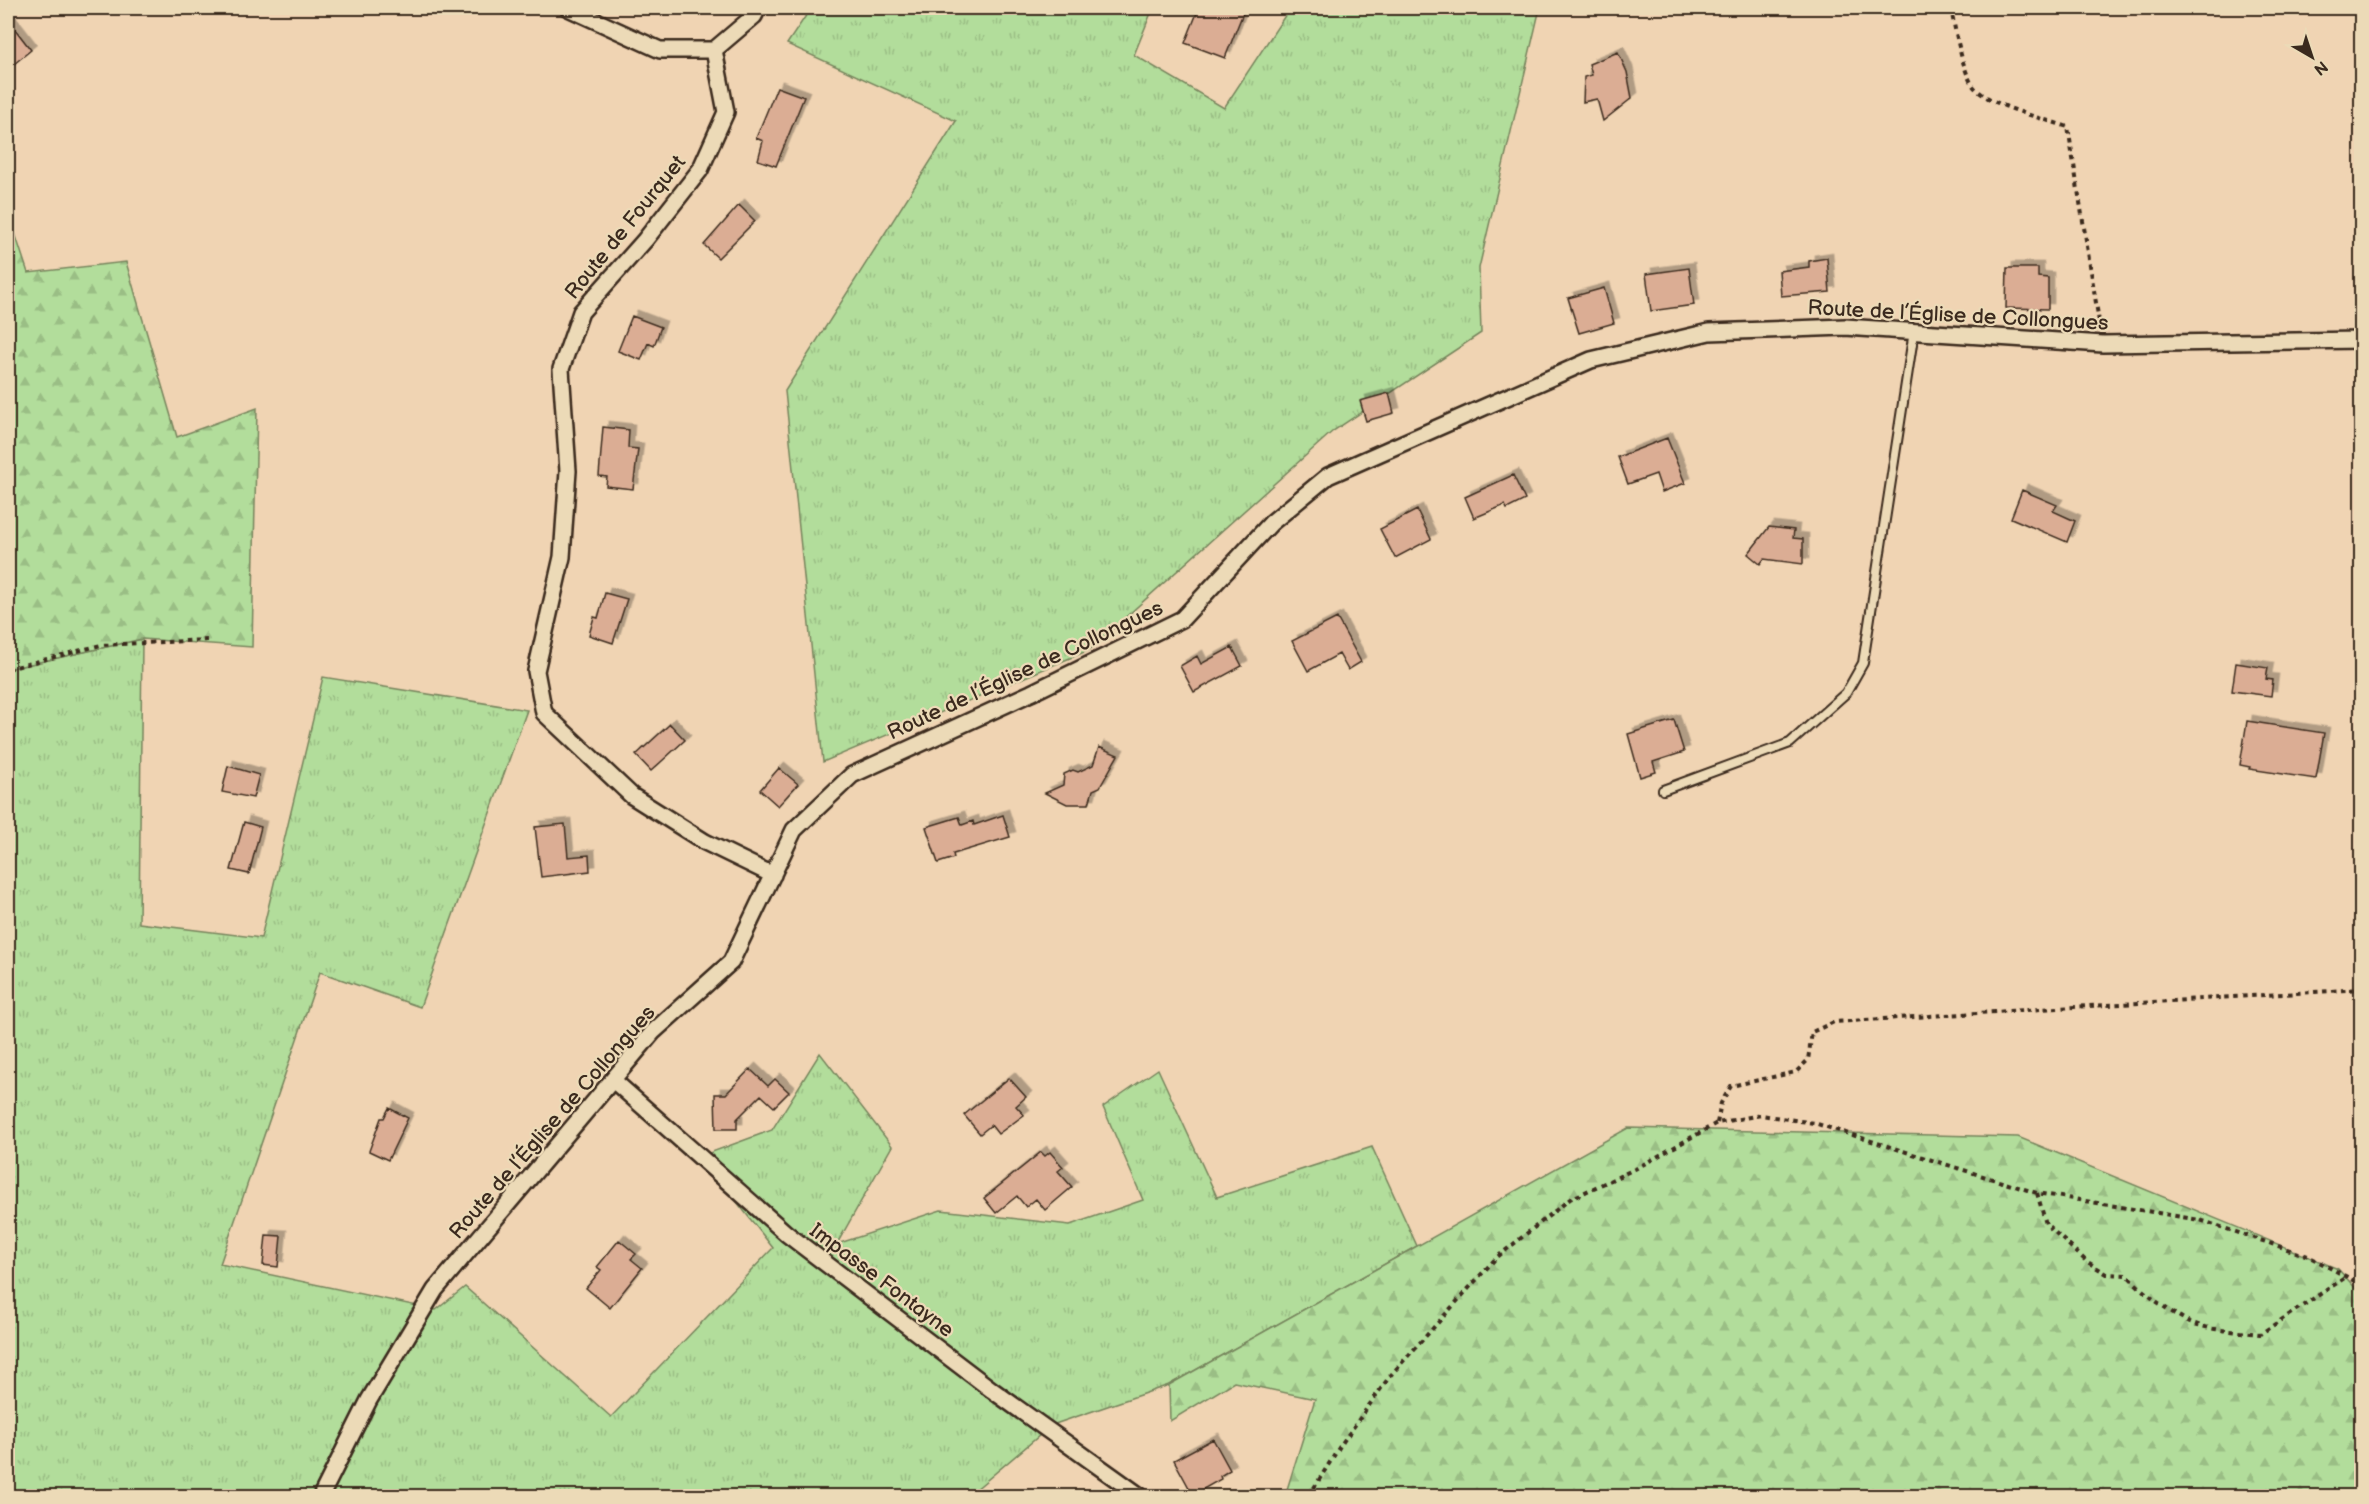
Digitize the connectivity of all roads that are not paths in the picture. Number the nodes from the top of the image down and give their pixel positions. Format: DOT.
graph roads {
  1 [pos="568,8"];
  2 [pos="758,8"];
  3 [pos="714,50"];
  4 [pos="1914,332"];
  5 [pos="2361,340"];
  6 [pos="1663,790"];
  7 [pos="772,875"];
  8 [pos="613,1080"];
  9 [pos="321,1497"];
  10 [pos="1140,1497"];
  1 -- 3 [label="street"];
  2 -- 3 [label="street"];
  3 -- 7 [label="street, Route de Fourquet"];
  4 -- 5 [label="street, Route de l’Église de Collongues"];
  4 -- 6 [label="lane"];
  4 -- 7 [label="street, Route de l’Église de Collongues"];
  7 -- 8 [label="street, Route de l’Église de Collongues"];
  8 -- 9 [label="street, Route de l’Église de Collongues"];
  8 -- 10 [label="street, Impasse Fontayne"];
}
